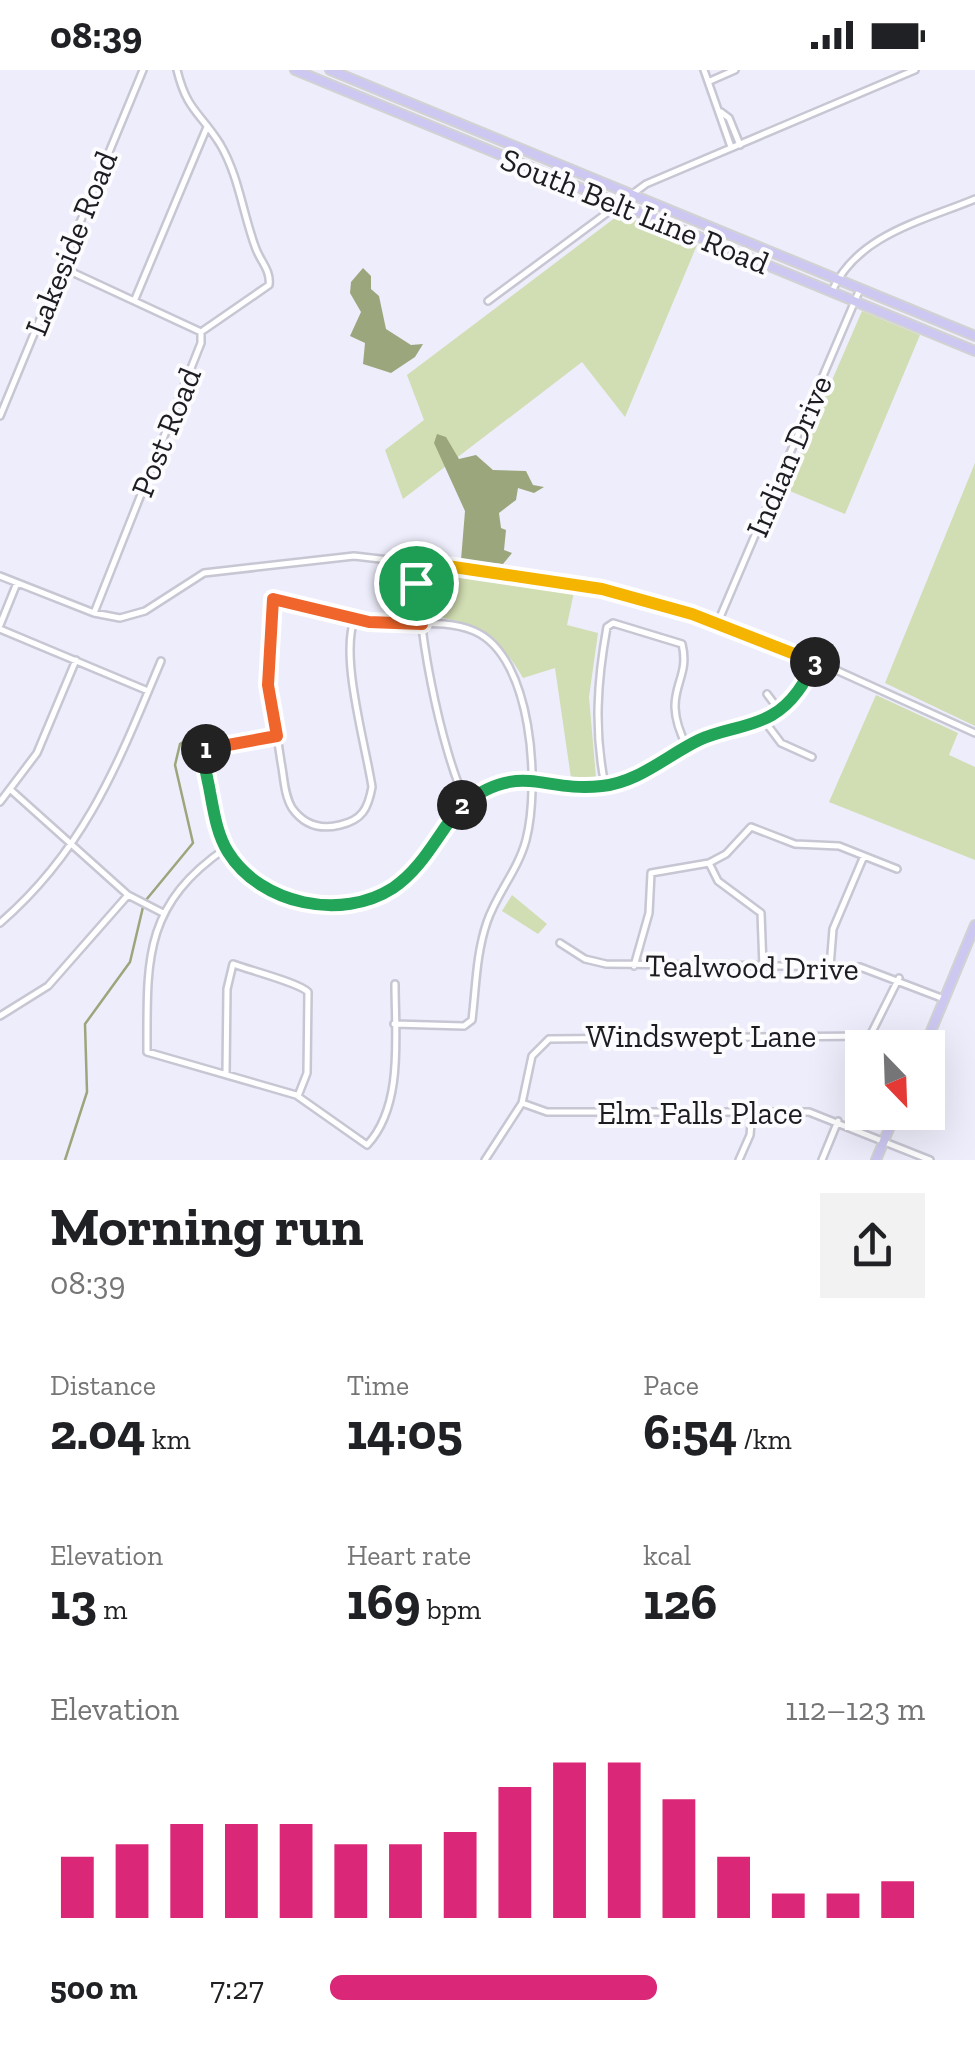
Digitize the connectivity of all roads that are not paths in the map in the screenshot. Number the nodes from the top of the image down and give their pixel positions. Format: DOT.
graph roads {
  1 [pos="143,70"];
  2 [pos="177,70"];
  3 [pos="330,70"];
  4 [pos="704,70"];
  5 [pos="735,70"];
  6 [pos="915,70"];
  7 [pos="302,72"];
  8 [pos="351,79"];
  9 [pos="708,81"];
  10 [pos="352,94"];
  11 [pos="721,112"];
  12 [pos="206,127"];
  13 [pos="740,144"];
  14 [pos="732,148"];
  15 [pos="629,194"];
  16 [pos="975,199"];
  17 [pos="616,204"];
  18 [pos="61,267"];
  19 [pos="837,280"];
  20 [pos="860,289"];
  21 [pos="832,292"];
  22 [pos="135,299"];
  23 [pos="488,301"];
  24 [pos="855,302"];
  25 [pos="202,332"];
  26 [pos="975,336"];
  27 [pos="972,349"];
  28 [pos="0,416"];
  29 [pos="420,562"];
  30 [pos="0,576"];
  31 [pos="17,583"];
  32 [pos="94,613"];
  33 [pos="355,618"];
  34 [pos="718,623"];
  35 [pos="422,624"];
  36 [pos="0,627"];
  37 [pos="76,660"];
  38 [pos="816,660"];
  39 [pos="161,661"];
  40 [pos="148,690"];
  41 [pos="766,694"];
  42 [pos="779,710"];
  43 [pos="763,719"];
  44 [pos="975,733"];
  45 [pos="277,736"];
  46 [pos="687,747"];
  47 [pos="812,757"];
  48 [pos="534,779"];
  49 [pos="606,785"];
  50 [pos="12,790"];
  51 [pos="466,801"];
  52 [pos="0,802"];
  53 [pos="70,844"];
  54 [pos="226,848"];
  55 [pos="864,856"];
  56 [pos="709,863"];
  57 [pos="897,869"];
  58 [pos="128,895"];
  59 [pos="163,913"];
  60 [pos="0,922"];
  61 [pos="975,925"];
  62 [pos="560,943"];
  63 [pos="634,966"];
  64 [pos="830,966"];
  65 [pos="764,967"];
  66 [pos="899,978"];
  67 [pos="395,984"];
  68 [pos="944,999"];
  69 [pos="0,1016"];
  70 [pos="394,1024"];
  71 [pos="931,1030"];
  72 [pos="226,1074"];
  73 [pos="298,1096"];
  74 [pos="522,1103"];
  75 [pos="752,1112"];
  76 [pos="838,1121"];
  77 [pos="888,1130"];
  78 [pos="884,1140"];
  79 [pos="484,1160"];
  80 [pos="740,1160"];
  81 [pos="822,1160"];
  82 [pos="876,1160"];
  83 [pos="930,1160"];
  1 -- 18 [label="street, Lakeside Road"];
  2 -- 12 [label="street"];
  3 -- 7 [label="main road"];
  3 -- 8 [label="main road, South Belt Line Road"];
  4 -- 9 [label="street"];
  5 -- 9 [label="street"];
  6 -- 13 [label="street"];
  7 -- 10 [label="main road, South Belt Line Road"];
  8 -- 10 [label="main road"];
  8 -- 15 [label="main road, South Belt Line Road"];
  9 -- 11 [label="street"];
  10 -- 17 [label="main road, South Belt Line Road"];
  11 -- 13 [label="street"];
  11 -- 14 [label="street"];
  12 -- 22 [label="street"];
  12 -- 25 [label="street, Post Road"];
  13 -- 14 [label="street"];
  14 -- 15 [label="street"];
  15 -- 17 [label="street"];
  15 -- 19 [label="main road, South Belt Line Road"];
  16 -- 19 [label="street"];
  17 -- 21 [label="main road, South Belt Line Road"];
  17 -- 23 [label="street"];
  18 -- 22 [label="street"];
  18 -- 28 [label="street, Lakeside Road"];
  19 -- 20 [label="main road, South Belt Line Road"];
  19 -- 21 [label="street"];
  20 -- 24 [label="street, Indian Drive"];
  20 -- 26 [label="main road, South Belt Line Road"];
  21 -- 24 [label="main road, South Belt Line Road"];
  22 -- 25 [label="street"];
  24 -- 27 [label="main road, South Belt Line Road"];
  24 -- 34 [label="street, Indian Drive"];
  25 -- 32 [label="street, Post Road"];
  26 -- 27 [label="main road"];
  29 -- 32 [label="street"];
  29 -- 34 [label="street"];
  29 -- 35 [label="street"];
  30 -- 31 [label="street"];
  31 -- 32 [label="street"];
  31 -- 36 [label="street"];
  33 -- 35 [label="street"];
  33 -- 45 [label="street"];
  33 -- 45 [label="street"];
  34 -- 38 [label="street"];
  35 -- 48 [label="street"];
  35 -- 51 [label="street"];
  36 -- 37 [label="street"];
  37 -- 40 [label="street"];
  37 -- 50 [label="street"];
  38 -- 42 [label="street"];
  38 -- 44 [label="street"];
  39 -- 40 [label="street"];
  40 -- 53 [label="street"];
  41 -- 42 [label="street"];
  42 -- 43 [label="street"];
  43 -- 46 [label="street"];
  43 -- 47 [label="street"];
  45 -- 54 [label="street"];
  46 -- 49 [label="street"];
  46 -- 49 [label="street"];
  48 -- 49 [label="street"];
  48 -- 51 [label="street"];
  48 -- 70 [label="street"];
  50 -- 52 [label="street"];
  50 -- 53 [label="street"];
  51 -- 54 [label="street"];
  53 -- 58 [label="street"];
  53 -- 60 [label="street"];
  54 -- 59 [label="street"];
  55 -- 56 [label="street"];
  55 -- 57 [label="street"];
  55 -- 64 [label="street"];
  56 -- 63 [label="street"];
  56 -- 65 [label="street"];
  58 -- 59 [label="street"];
  58 -- 69 [label="street"];
  59 -- 72 [label="street"];
  61 -- 68 [label="main road"];
  62 -- 63 [label="street, Tealwood Drive"];
  63 -- 65 [label="street, Tealwood Drive"];
  64 -- 65 [label="street, Tealwood Drive"];
  64 -- 66 [label="street, Tealwood Drive"];
  66 -- 68 [label="street, Tealwood Drive"];
  66 -- 74 [label="street, Windswept Lane"];
  67 -- 70 [label="street"];
  68 -- 71 [label="main road"];
  70 -- 73 [label="street"];
  72 -- 73 [label="street"];
  72 -- 73 [label="street"];
  74 -- 75 [label="street, Elm Falls Place"];
  74 -- 79 [label="street, Windswept Lane"];
  75 -- 76 [label="street, Elm Falls Place"];
  75 -- 80 [label="street"];
  76 -- 78 [label="street, Elm Falls Place"];
  76 -- 81 [label="street"];
  77 -- 78 [label="main road"];
  78 -- 82 [label="main road"];
  78 -- 83 [label="street, Elm Falls Place"];
}
